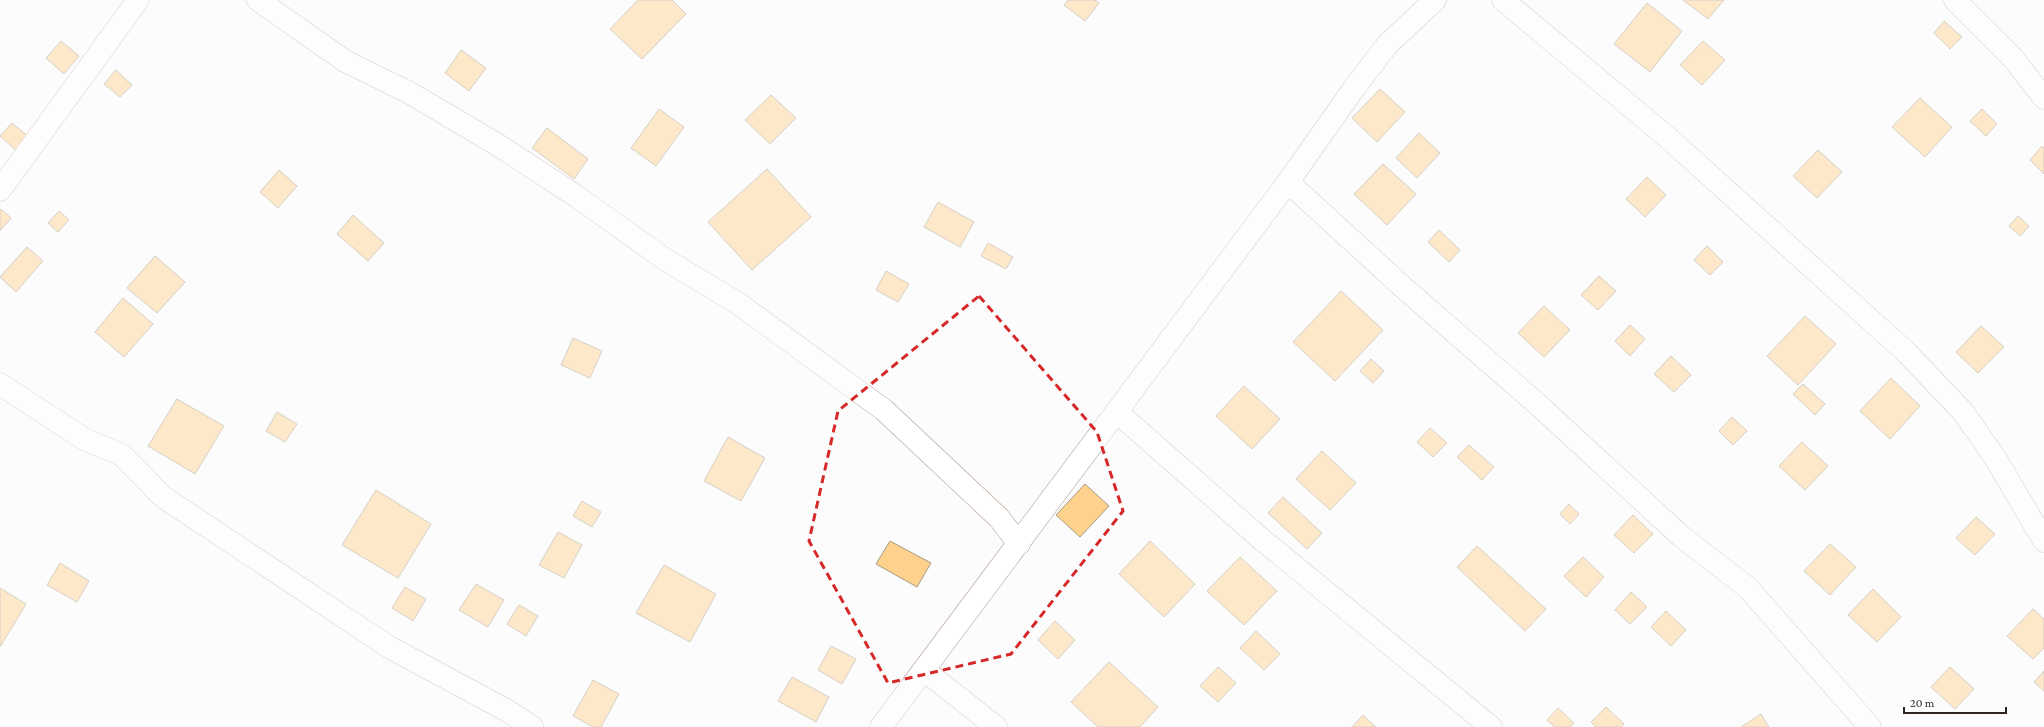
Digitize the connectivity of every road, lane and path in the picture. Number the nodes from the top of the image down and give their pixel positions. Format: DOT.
graph roads {
  1 [pos="138,0"];
  2 [pos="258,0"];
  3 [pos="1435,0"];
  4 [pos="1503,0"];
  5 [pos="1955,0"];
  6 [pos="2044,98"];
  7 [pos="1288,182"];
  8 [pos="0,190"];
  9 [pos="0,384"];
  10 [pos="1117,412"];
  11 [pos="2044,541"];
  12 [pos="1019,544"];
  13 [pos="924,670"];
  14 [pos="532,727"];
  15 [pos="881,727"];
  16 [pos="996,727"];
  17 [pos="1491,727"];
  18 [pos="1870,727"];
  1 -- 8 [label="street"];
  2 -- 12 [label="street"];
  3 -- 7 [label="street"];
  4 -- 11 [label="street"];
  5 -- 6 [label="street"];
  7 -- 10 [label="street"];
  7 -- 18 [label="street"];
  9 -- 14 [label="street"];
  10 -- 12 [label="street"];
  10 -- 17 [label="street"];
  12 -- 13 [label="street"];
  13 -- 15 [label="street"];
  13 -- 16 [label="street"];
}
